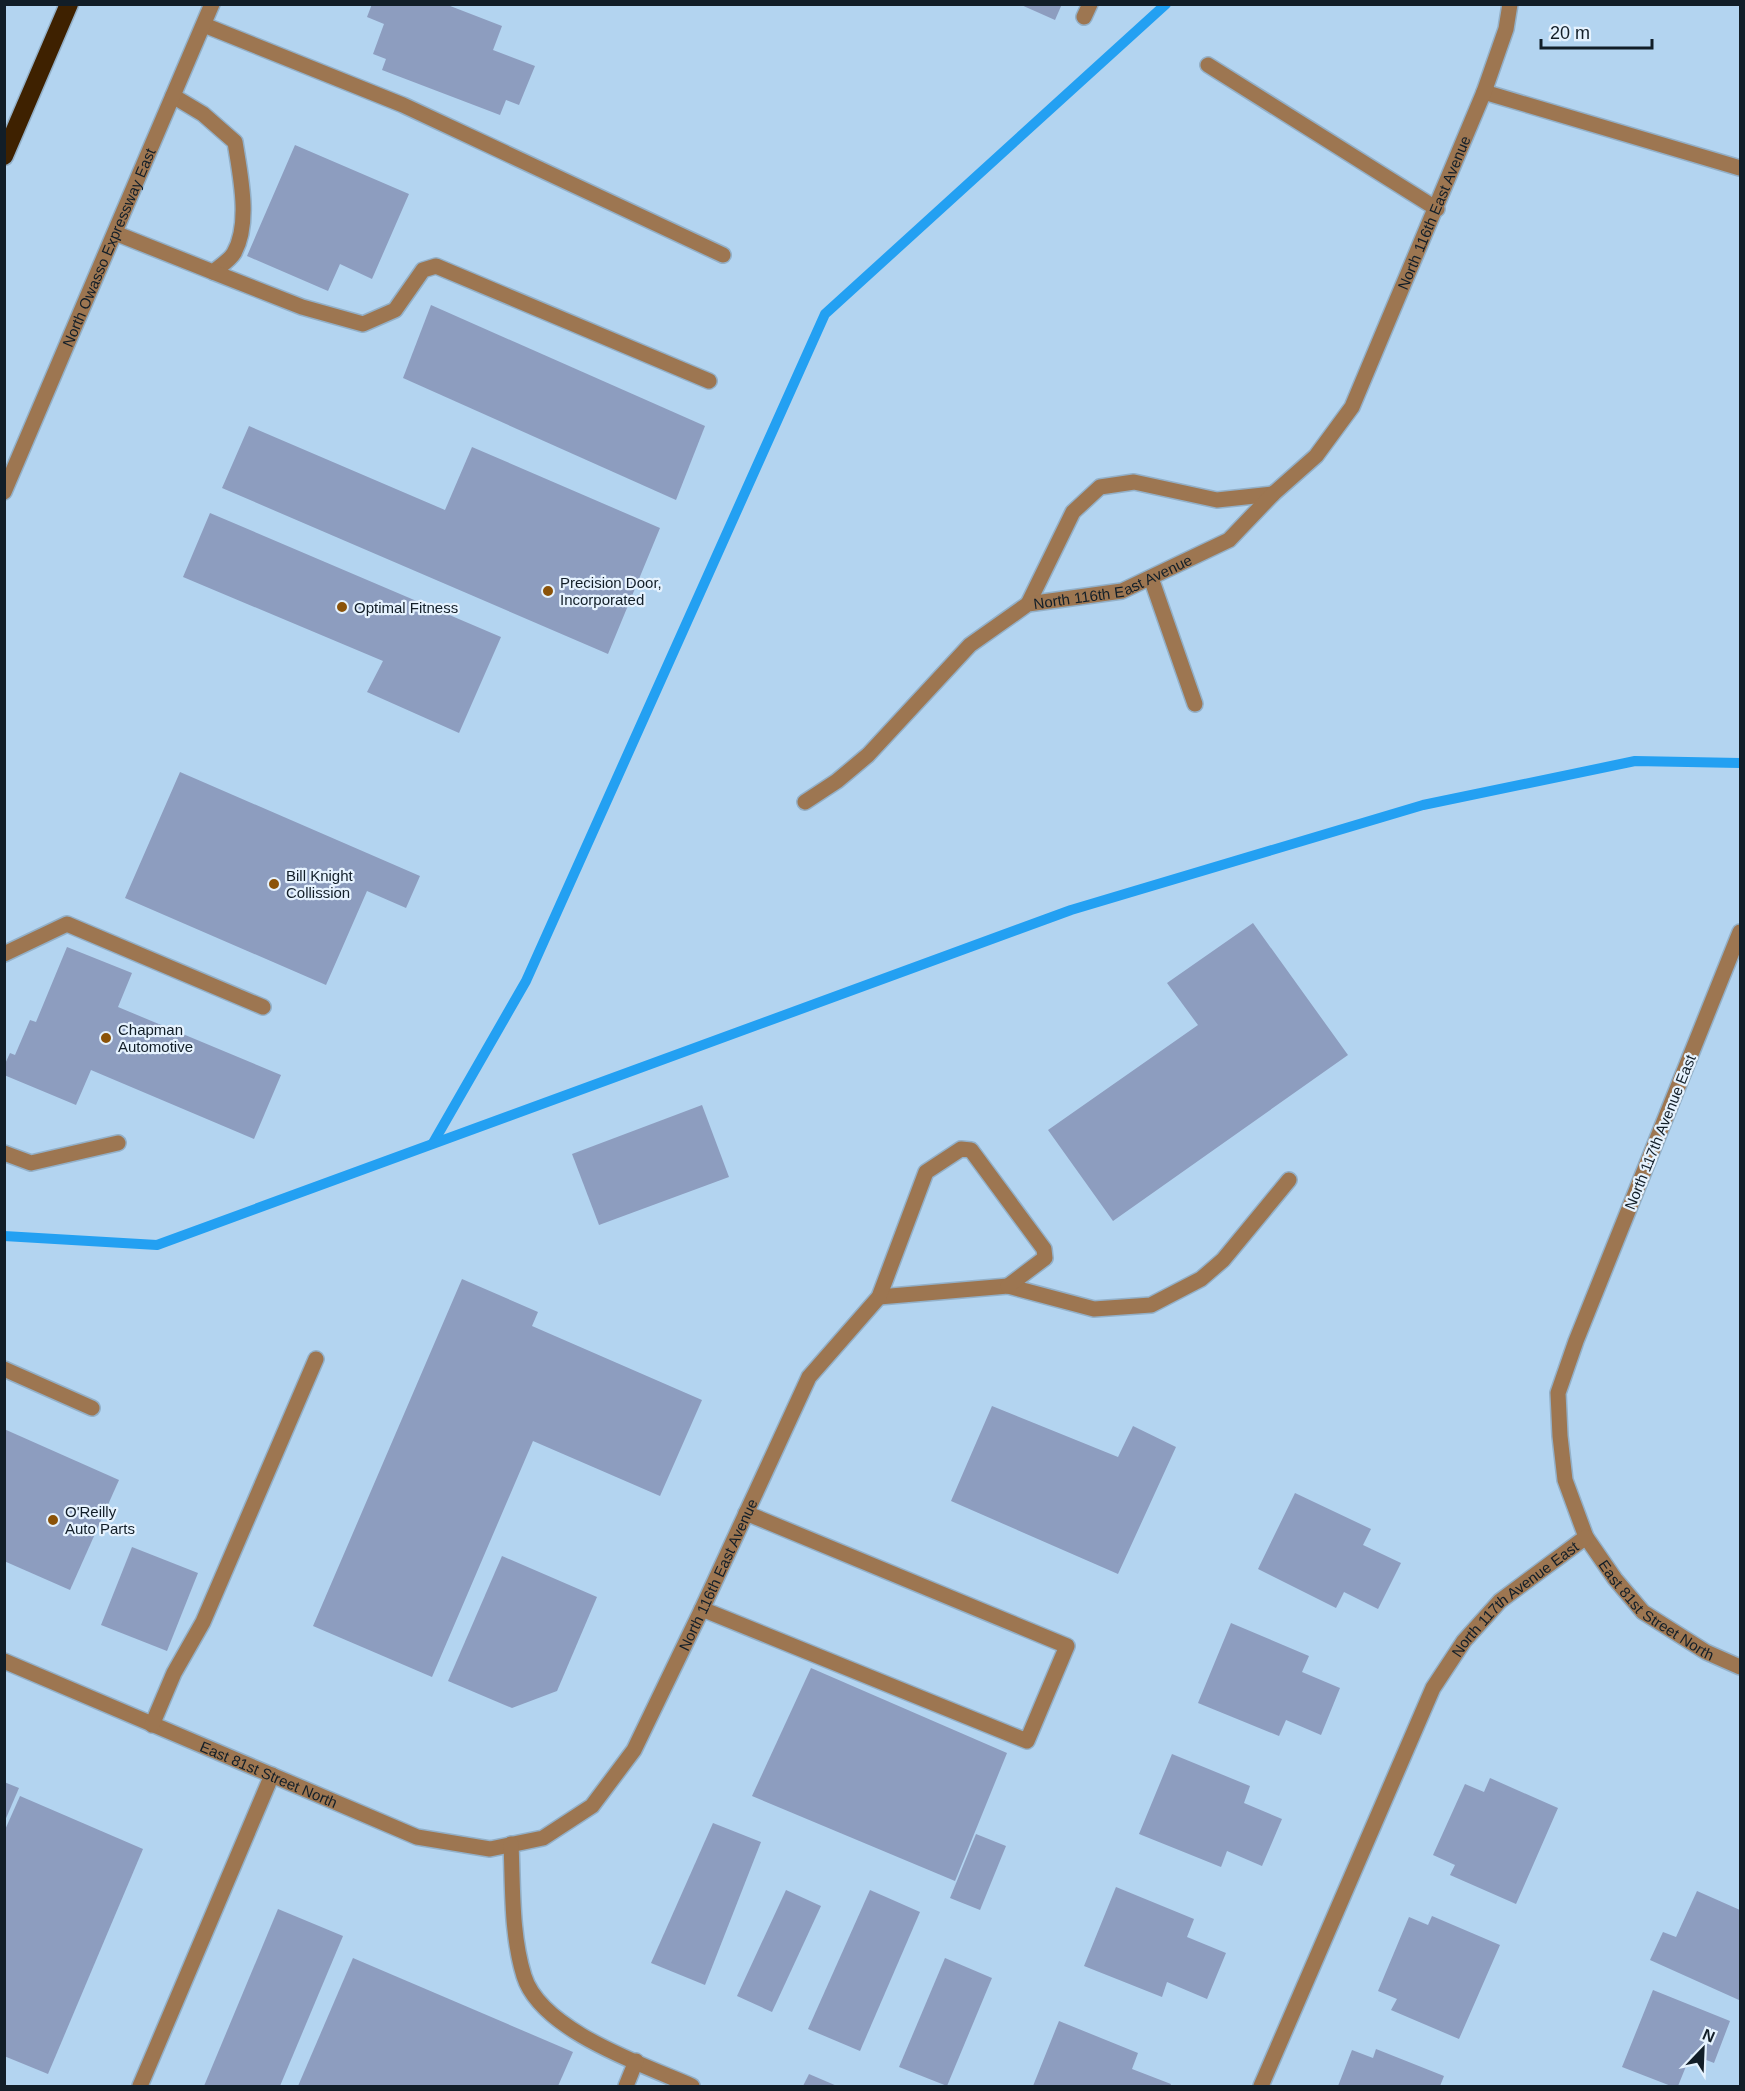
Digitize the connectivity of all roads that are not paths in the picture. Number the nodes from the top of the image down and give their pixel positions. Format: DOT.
graph roads {
  1 [pos="69,4"];
  2 [pos="212,4"];
  3 [pos="1510,4"];
  4 [pos="204,25"];
  5 [pos="1208,66"];
  6 [pos="1484,92"];
  7 [pos="173,96"];
  8 [pos="4,156"];
  9 [pos="1740,168"];
  10 [pos="1437,209"];
  11 [pos="115,233"];
  12 [pos="723,255"];
  13 [pos="213,272"];
  14 [pos="710,381"];
  15 [pos="4,492"];
  16 [pos="1273,494"];
  17 [pos="1151,578"];
  18 [pos="1028,604"];
  19 [pos="1195,704"];
  20 [pos="805,802"];
  21 [pos="1740,932"];
  22 [pos="4,954"];
  23 [pos="263,1007"];
  24 [pos="118,1143"];
  25 [pos="4,1153"];
  26 [pos="1289,1180"];
  27 [pos="1008,1286"];
  28 [pos="879,1296"];
  29 [pos="316,1359"];
  30 [pos="4,1369"];
  31 [pos="92,1408"];
  32 [pos="746,1513"];
  33 [pos="1586,1537"];
  34 [pos="702,1609"];
  35 [pos="4,1661"];
  36 [pos="1740,1667"];
  37 [pos="152,1725"];
  38 [pos="272,1775"];
  39 [pos="543,1838"];
  40 [pos="511,1844"];
  41 [pos="636,2061"];
  42 [pos="140,2086"];
  43 [pos="626,2086"];
  44 [pos="692,2086"];
  45 [pos="1261,2086"];
  1 -- 8 [label="highway"];
  2 -- 4 [label="street, North Owasso Expressway East"];
  3 -- 6 [label="street, North 116th East Avenue"];
  4 -- 7 [label="street, North Owasso Expressway East"];
  4 -- 12 [label="street"];
  5 -- 10 [label="street"];
  6 -- 9 [label="street"];
  6 -- 10 [label="street, North 116th East Avenue"];
  7 -- 11 [label="street, North Owasso Expressway East"];
  7 -- 13 [label="street"];
  10 -- 16 [label="street, North 116th East Avenue"];
  11 -- 13 [label="street"];
  11 -- 15 [label="street, North Owasso Expressway East"];
  13 -- 14 [label="street"];
  16 -- 17 [label="street, North 116th East Avenue"];
  16 -- 18 [label="street, North 116th East Avenue"];
  17 -- 18 [label="street, North 116th East Avenue"];
  17 -- 19 [label="street"];
  18 -- 20 [label="street"];
  21 -- 33 [label="street, North 117th Avenue East"];
  22 -- 23 [label="street"];
  24 -- 25 [label="street"];
  26 -- 27 [label="street"];
  27 -- 28 [label="street"];
  27 -- 28 [label="street"];
  28 -- 32 [label="street, North 116th East Avenue"];
  29 -- 37 [label="street"];
  30 -- 31 [label="street"];
  32 -- 34 [label="street, North 116th East Avenue"];
  32 -- 34 [label="street"];
  33 -- 36 [label="street, East 81st Street North"];
  33 -- 45 [label="street, North 117th Avenue East"];
  34 -- 39 [label="street, North 116th East Avenue"];
  35 -- 37 [label="street, East 81st Street North"];
  37 -- 38 [label="street, East 81st Street North"];
  38 -- 40 [label="street, East 81st Street North"];
  38 -- 42 [label="street"];
  39 -- 40 [label="street, East 81st Street North"];
  40 -- 41 [label="street"];
  41 -- 43 [label="street"];
  41 -- 44 [label="street"];
}
